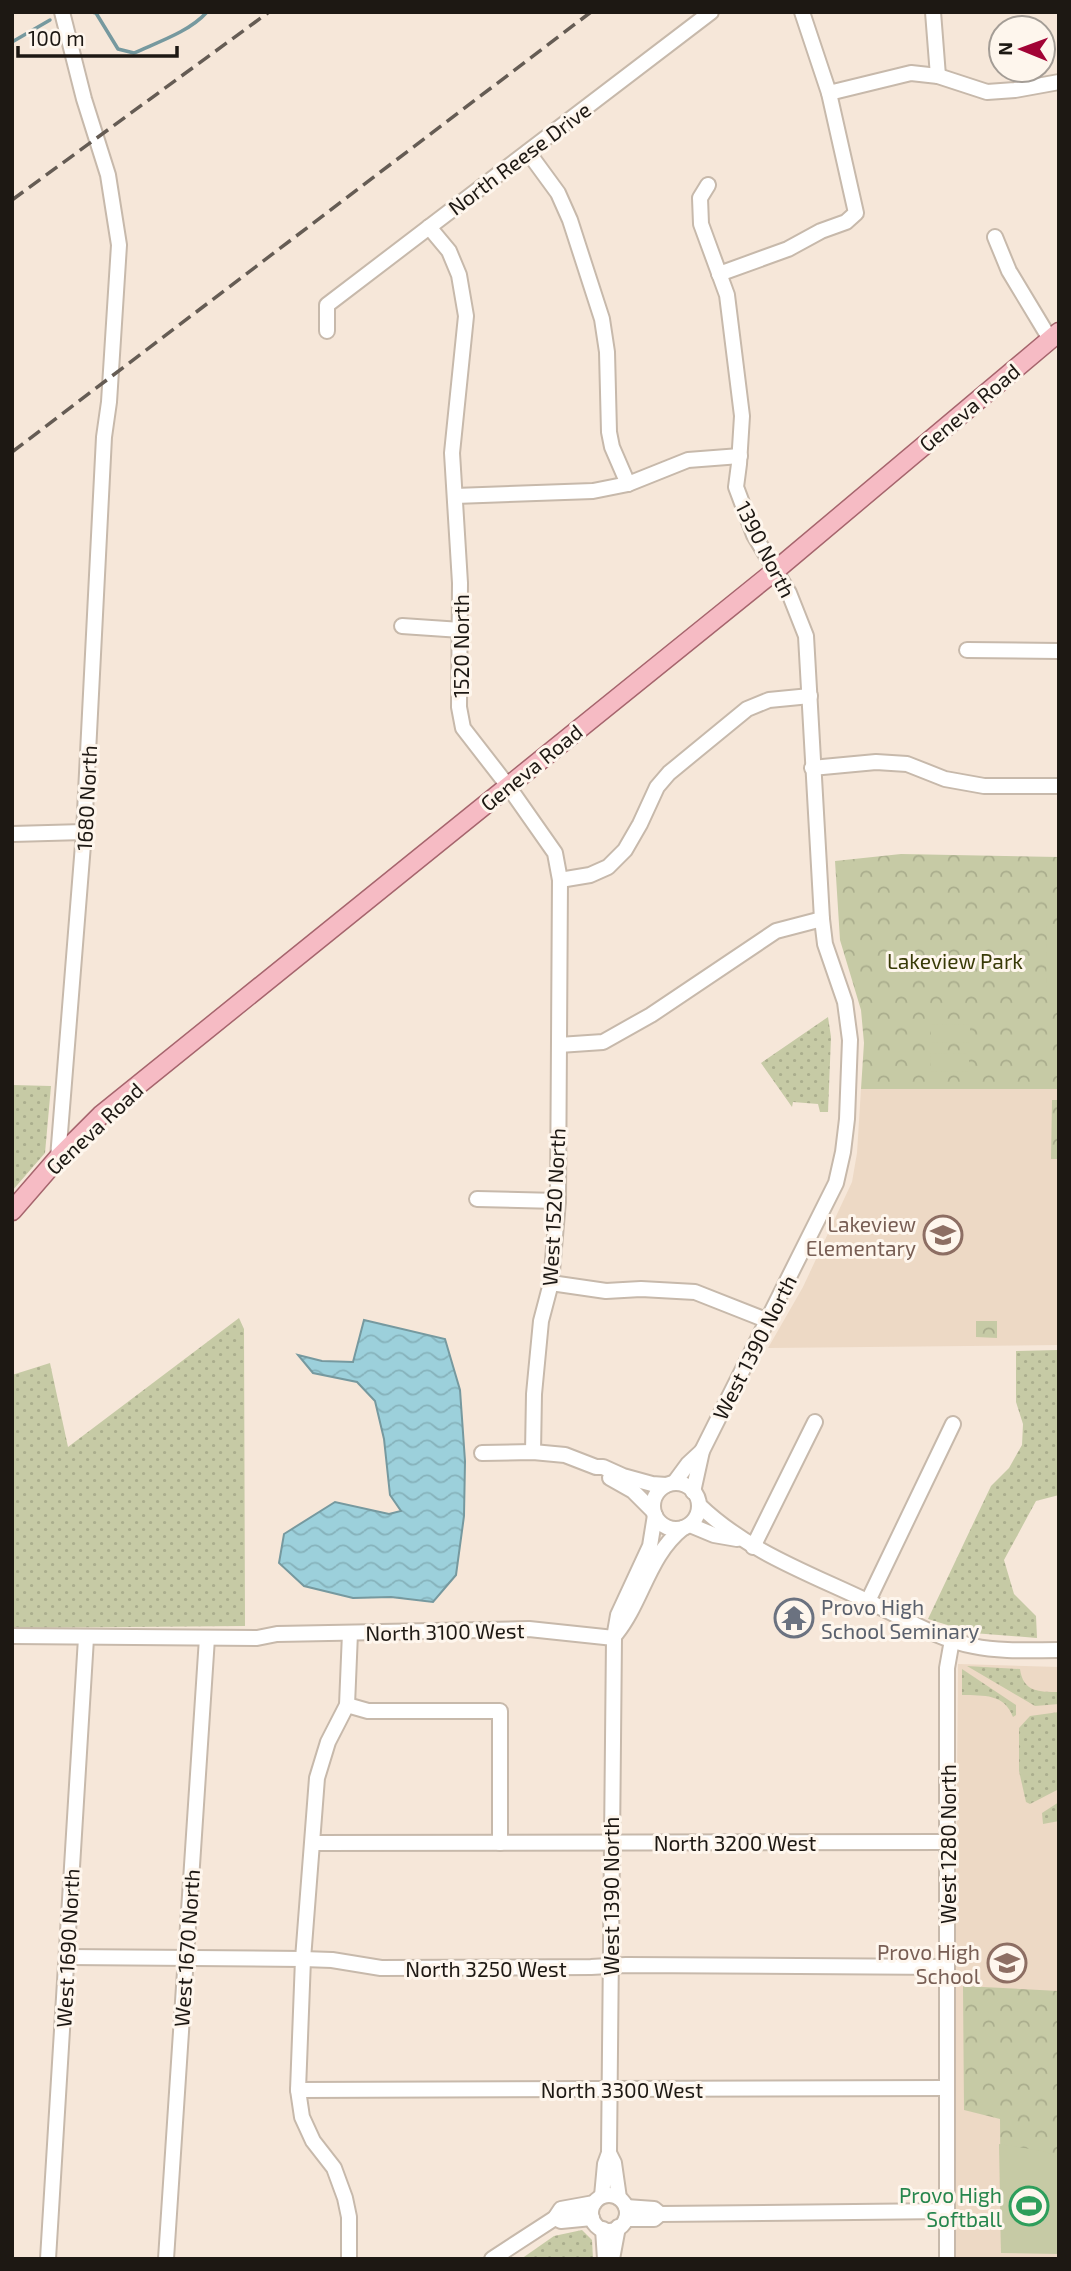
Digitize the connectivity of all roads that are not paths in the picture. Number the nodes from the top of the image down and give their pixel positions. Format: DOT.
graph roads {
  1 [pos="62,12"];
  2 [pos="711,12"];
  3 [pos="802,12"];
  4 [pos="933,12"];
  5 [pos="937,76"];
  6 [pos="1059,82"];
  7 [pos="830,93"];
  8 [pos="528,152"];
  9 [pos="708,185"];
  10 [pos="429,227"];
  11 [pos="995,237"];
  12 [pos="719,274"];
  13 [pos="327,331"];
  14 [pos="1054,335"];
  15 [pos="740,456"];
  16 [pos="628,484"];
  17 [pos="455,496"];
  18 [pos="776,570"];
  19 [pos="402,626"];
  20 [pos="461,630"];
  21 [pos="967,650"];
  22 [pos="1059,651"];
  23 [pos="810,696"];
  24 [pos="812,768"];
  25 [pos="508,786"];
  26 [pos="1059,786"];
  27 [pos="84,832"];
  28 [pos="12,834"];
  29 [pos="560,880"];
  30 [pos="822,919"];
  31 [pos="559,1045"];
  32 [pos="58,1158"];
  33 [pos="477,1199"];
  34 [pos="558,1201"];
  35 [pos="12,1211"];
  36 [pos="551,1283"];
  37 [pos="766,1320"];
  38 [pos="816,1422"];
  39 [pos="953,1424"];
  40 [pos="702,1451"];
  41 [pos="482,1452"];
  42 [pos="533,1452"];
  43 [pos="596,1467"];
  44 [pos="670,1484"];
  45 [pos="696,1498"];
  46 [pos="654,1513"];
  47 [pos="686,1526"];
  48 [pos="739,1539"];
  49 [pos="753,1547"];
  50 [pos="867,1601"];
  51 [pos="350,1633"];
  52 [pos="12,1636"];
  53 [pos="86,1637"];
  54 [pos="207,1638"];
  55 [pos="614,1638"];
  56 [pos="952,1640"];
  57 [pos="1059,1650"];
  58 [pos="347,1705"];
  59 [pos="610,1842"];
  60 [pos="947,1842"];
  61 [pos="313,1843"];
  62 [pos="500,1843"];
  63 [pos="67,1957"];
  64 [pos="185,1959"];
  65 [pos="303,1959"];
  66 [pos="609,1966"];
  67 [pos="947,1967"];
  68 [pos="947,2088"];
  69 [pos="608,2089"];
  70 [pos="298,2090"];
  71 [pos="609,2153"];
  72 [pos="598,2199"];
  73 [pos="947,2211"];
  74 [pos="622,2213"];
  75 [pos="555,2218"];
  76 [pos="597,2224"];
  77 [pos="48,2259"];
  78 [pos="166,2259"];
  79 [pos="349,2259"];
  80 [pos="492,2259"];
  81 [pos="606,2259"];
  82 [pos="612,2259"];
  83 [pos="947,2259"];
  1 -- 27 [label="street, 1680 North"];
  2 -- 8 [label="street, North Reese Drive"];
  3 -- 7 [label="street"];
  4 -- 5 [label="street"];
  5 -- 6 [label="street"];
  5 -- 7 [label="street"];
  7 -- 12 [label="street"];
  8 -- 10 [label="street, North Reese Drive"];
  8 -- 16 [label="street"];
  9 -- 12 [label="street, 1390 North"];
  10 -- 13 [label="street, North Reese Drive"];
  10 -- 17 [label="street, 1520 North"];
  11 -- 14 [label="street"];
  12 -- 15 [label="street, 1390 North"];
  14 -- 18 [label="main road, Geneva Road"];
  15 -- 16 [label="street"];
  15 -- 18 [label="street, 1390 North"];
  16 -- 17 [label="street"];
  17 -- 20 [label="street, 1520 North"];
  18 -- 23 [label="street, 1390 North"];
  18 -- 25 [label="main road, Geneva Road"];
  19 -- 20 [label="street"];
  20 -- 25 [label="street, 1520 North"];
  21 -- 22 [label="street"];
  23 -- 24 [label="street, 1390 North"];
  23 -- 29 [label="street"];
  24 -- 26 [label="street"];
  24 -- 30 [label="street, 1390 North"];
  25 -- 29 [label="street, 1520 North"];
  25 -- 32 [label="main road, Geneva Road"];
  27 -- 28 [label="street"];
  27 -- 32 [label="street, 1680 North"];
  29 -- 31 [label="street, 1520 North"];
  30 -- 31 [label="street"];
  30 -- 37 [label="street, West 1390 North"];
  31 -- 34 [label="street, West 1520 North"];
  32 -- 35 [label="main road, Geneva Road"];
  33 -- 34 [label="street"];
  34 -- 36 [label="street, West 1520 North"];
  36 -- 37 [label="street"];
  36 -- 42 [label="street, West 1520 North"];
  37 -- 40 [label="street, West 1390 North"];
  38 -- 49 [label="street"];
  39 -- 50 [label="street"];
  40 -- 44 [label="street, West 1390 North"];
  40 -- 45 [label="street, West 1390 North"];
  41 -- 42 [label="street"];
  42 -- 43 [label="street"];
  43 -- 44 [label="street"];
  43 -- 46 [label="street"];
  44 -- 45 [label="street"];
  44 -- 46 [label="street"];
  45 -- 47 [label="street"];
  45 -- 48 [label="street"];
  46 -- 47 [label="street"];
  46 -- 55 [label="street, West 1390 North"];
  47 -- 48 [label="street"];
  47 -- 55 [label="street"];
  48 -- 49 [label="street"];
  49 -- 50 [label="street"];
  50 -- 56 [label="street"];
  51 -- 54 [label="street, North 3100 West"];
  51 -- 55 [label="street, North 3100 West"];
  51 -- 58 [label="street"];
  52 -- 53 [label="street, North 3100 West"];
  53 -- 54 [label="street, North 3100 West"];
  53 -- 63 [label="street, West 1690 North"];
  54 -- 64 [label="street, West 1670 North"];
  55 -- 59 [label="street, West 1390 North"];
  56 -- 57 [label="street"];
  56 -- 60 [label="street, West 1280 North"];
  58 -- 61 [label="street"];
  58 -- 62 [label="street"];
  59 -- 60 [label="street, North 3200 West"];
  59 -- 62 [label="street, North 3200 West"];
  59 -- 66 [label="street, West 1390 North"];
  60 -- 67 [label="street, West 1280 North"];
  61 -- 62 [label="street, North 3200 West"];
  61 -- 65 [label="street"];
  63 -- 64 [label="street, North 3250 West"];
  63 -- 77 [label="street, West 1690 North"];
  64 -- 65 [label="street, North 3250 West"];
  64 -- 78 [label="street, West 1670 North"];
  65 -- 66 [label="street, North 3250 West"];
  65 -- 70 [label="street"];
  66 -- 67 [label="street, North 3250 West"];
  66 -- 69 [label="street, West 1390 North"];
  67 -- 68 [label="street, West 1280 North"];
  68 -- 69 [label="street, North 3300 West"];
  68 -- 73 [label="street, West 1280 North"];
  69 -- 70 [label="street, North 3300 West"];
  69 -- 71 [label="street, West 1390 North"];
  70 -- 79 [label="street"];
  71 -- 72 [label="street, West 1390 North"];
  71 -- 74 [label="street, West 1390 North"];
  72 -- 74 [label="street"];
  72 -- 75 [label="street"];
  72 -- 76 [label="street, West 1390 North"];
  73 -- 74 [label="street"];
  73 -- 83 [label="street, West 1280 North"];
  74 -- 76 [label="street"];
  74 -- 82 [label="street, West 1390 North"];
  75 -- 76 [label="street"];
  75 -- 80 [label="street"];
  76 -- 81 [label="street"];
}
